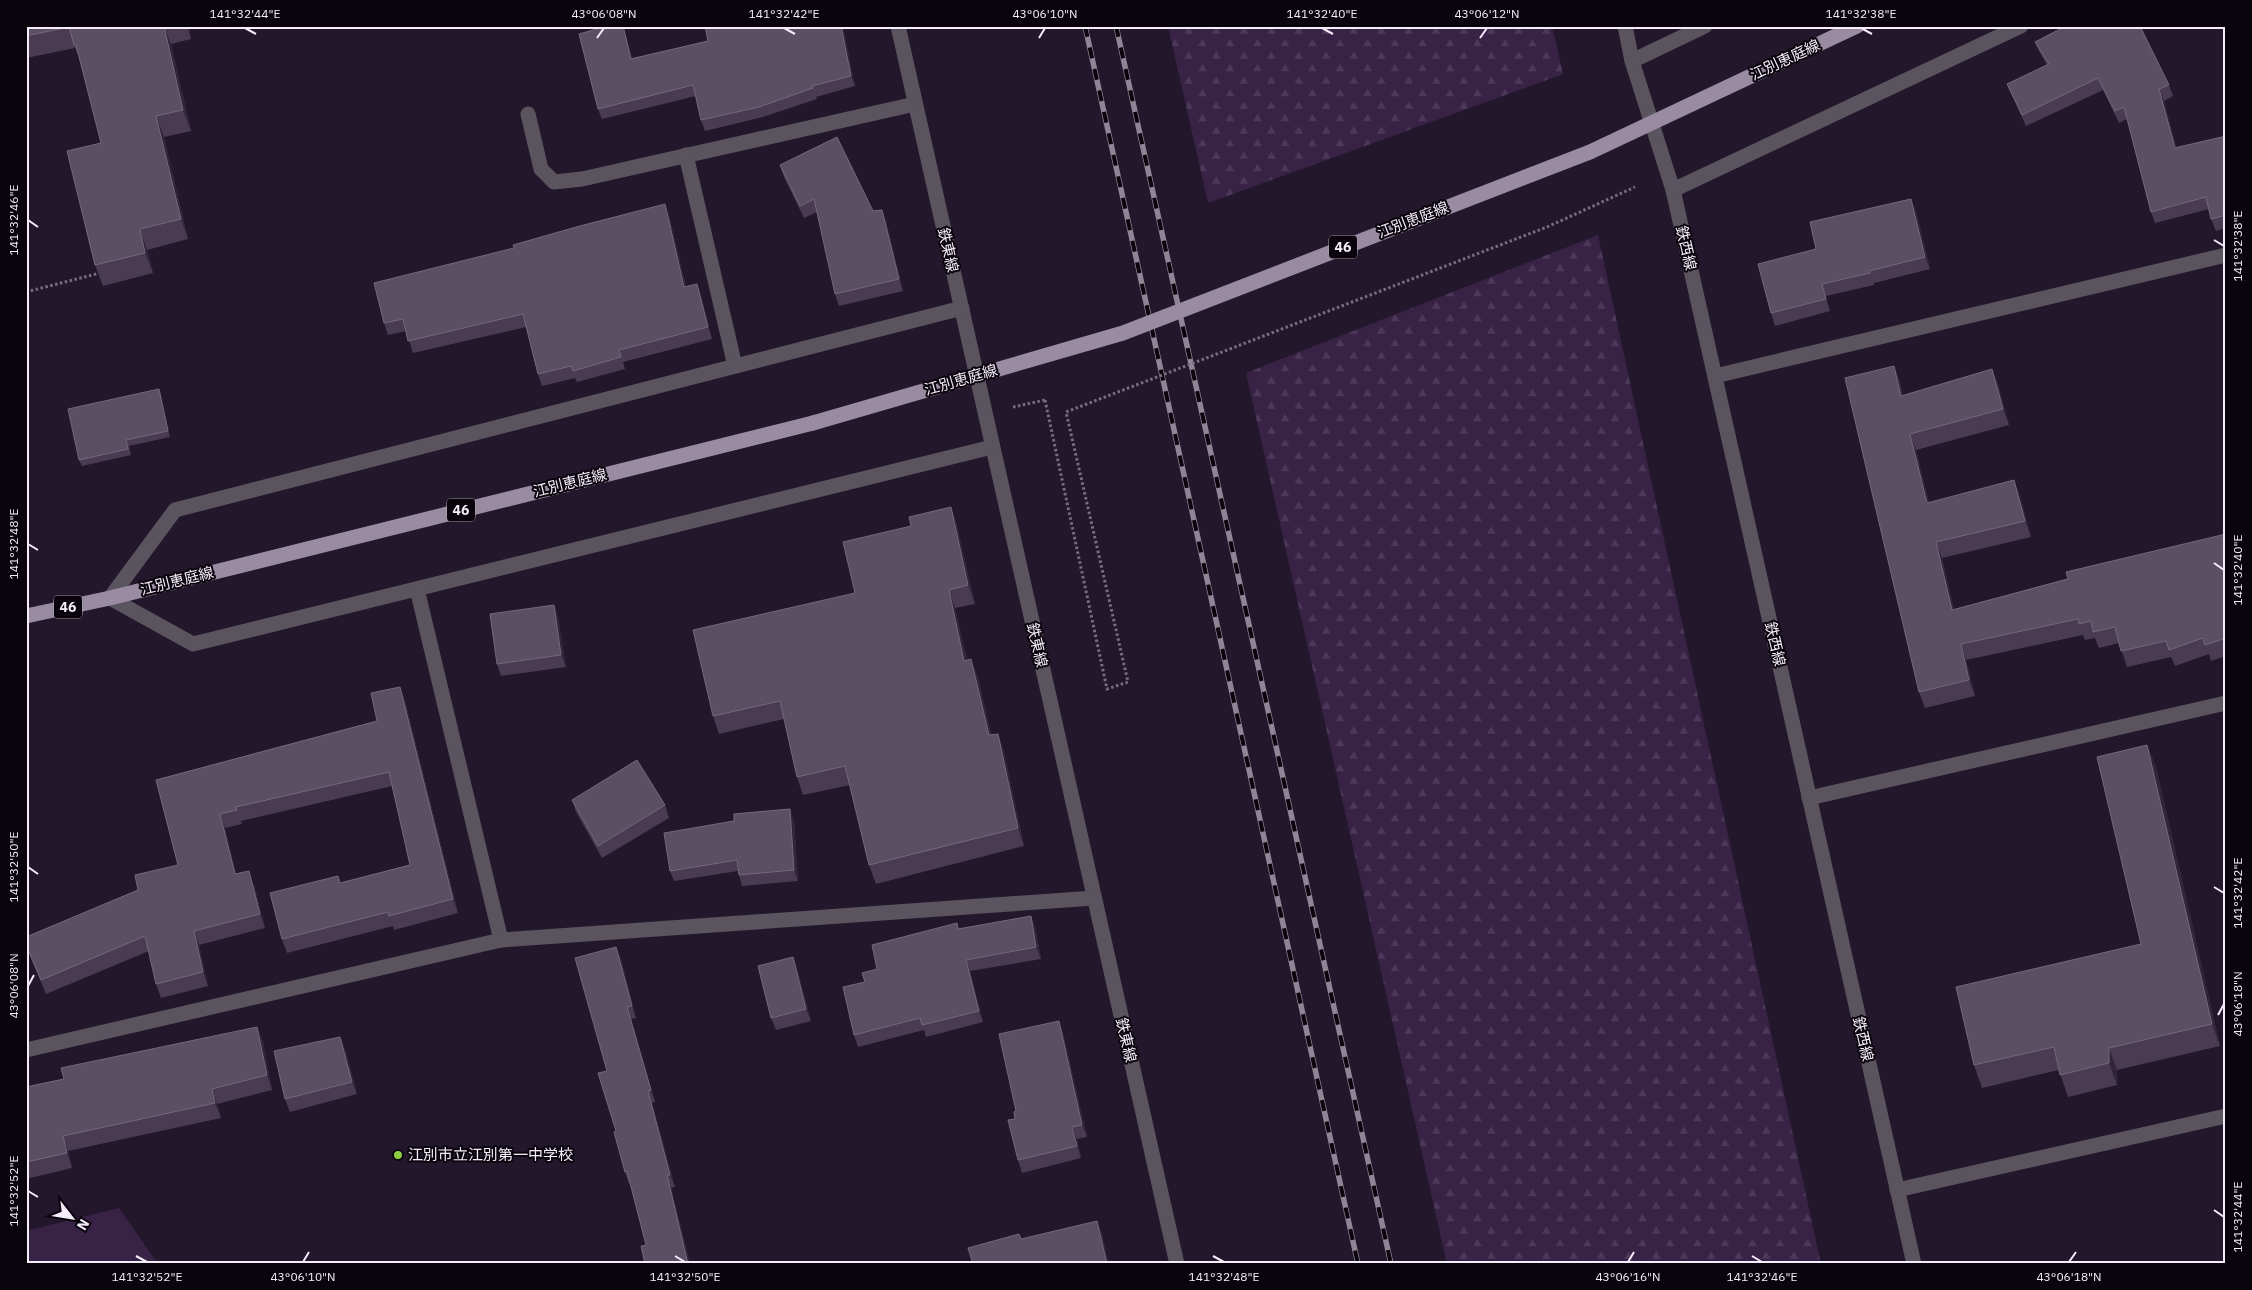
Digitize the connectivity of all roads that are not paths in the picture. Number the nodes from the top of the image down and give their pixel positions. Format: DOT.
graph roads {
  1 [pos="898,26"];
  2 [pos="1625,26"];
  3 [pos="1705,26"];
  4 [pos="1857,26"];
  5 [pos="2021,26"];
  6 [pos="1632,61"];
  7 [pos="915,104"];
  8 [pos="528,114"];
  9 [pos="686,155"];
  10 [pos="1673,190"];
  11 [pos="2226,255"];
  12 [pos="962,308"];
  13 [pos="735,366"];
  14 [pos="1715,376"];
  15 [pos="992,448"];
  16 [pos="417,589"];
  17 [pos="110,598"];
  18 [pos="26,616"];
  19 [pos="2226,703"];
  20 [pos="1809,798"];
  21 [pos="1094,898"];
  22 [pos="502,940"];
  23 [pos="26,1050"];
  24 [pos="2226,1116"];
  25 [pos="1897,1190"];
  26 [pos="1177,1264"];
  27 [pos="1914,1264"];
  1 -- 7 [label="street, 鉄東線"];
  2 -- 6 [label="street, 鉄西線"];
  3 -- 6 [label="street"];
  4 -- 17 [label="main road, 江別恵庭線 / 46, bridge"];
  5 -- 10 [label="street"];
  6 -- 10 [label="street, 鉄西線"];
  7 -- 9 [label="street"];
  7 -- 12 [label="street, 鉄東線"];
  8 -- 9 [label="street"];
  9 -- 13 [label="street"];
  10 -- 14 [label="street, 鉄西線"];
  11 -- 14 [label="street"];
  12 -- 13 [label="street"];
  12 -- 15 [label="street, 鉄東線"];
  13 -- 17 [label="street"];
  14 -- 20 [label="street, 鉄西線"];
  15 -- 16 [label="street"];
  15 -- 21 [label="street, 鉄東線"];
  16 -- 17 [label="street"];
  16 -- 22 [label="street"];
  17 -- 18 [label="main road, 江別恵庭線 / 46"];
  19 -- 20 [label="street"];
  20 -- 25 [label="street, 鉄西線"];
  21 -- 22 [label="street"];
  21 -- 26 [label="street, 鉄東線"];
  22 -- 23 [label="street"];
  24 -- 25 [label="street"];
  25 -- 27 [label="street, 鉄西線"];
}
